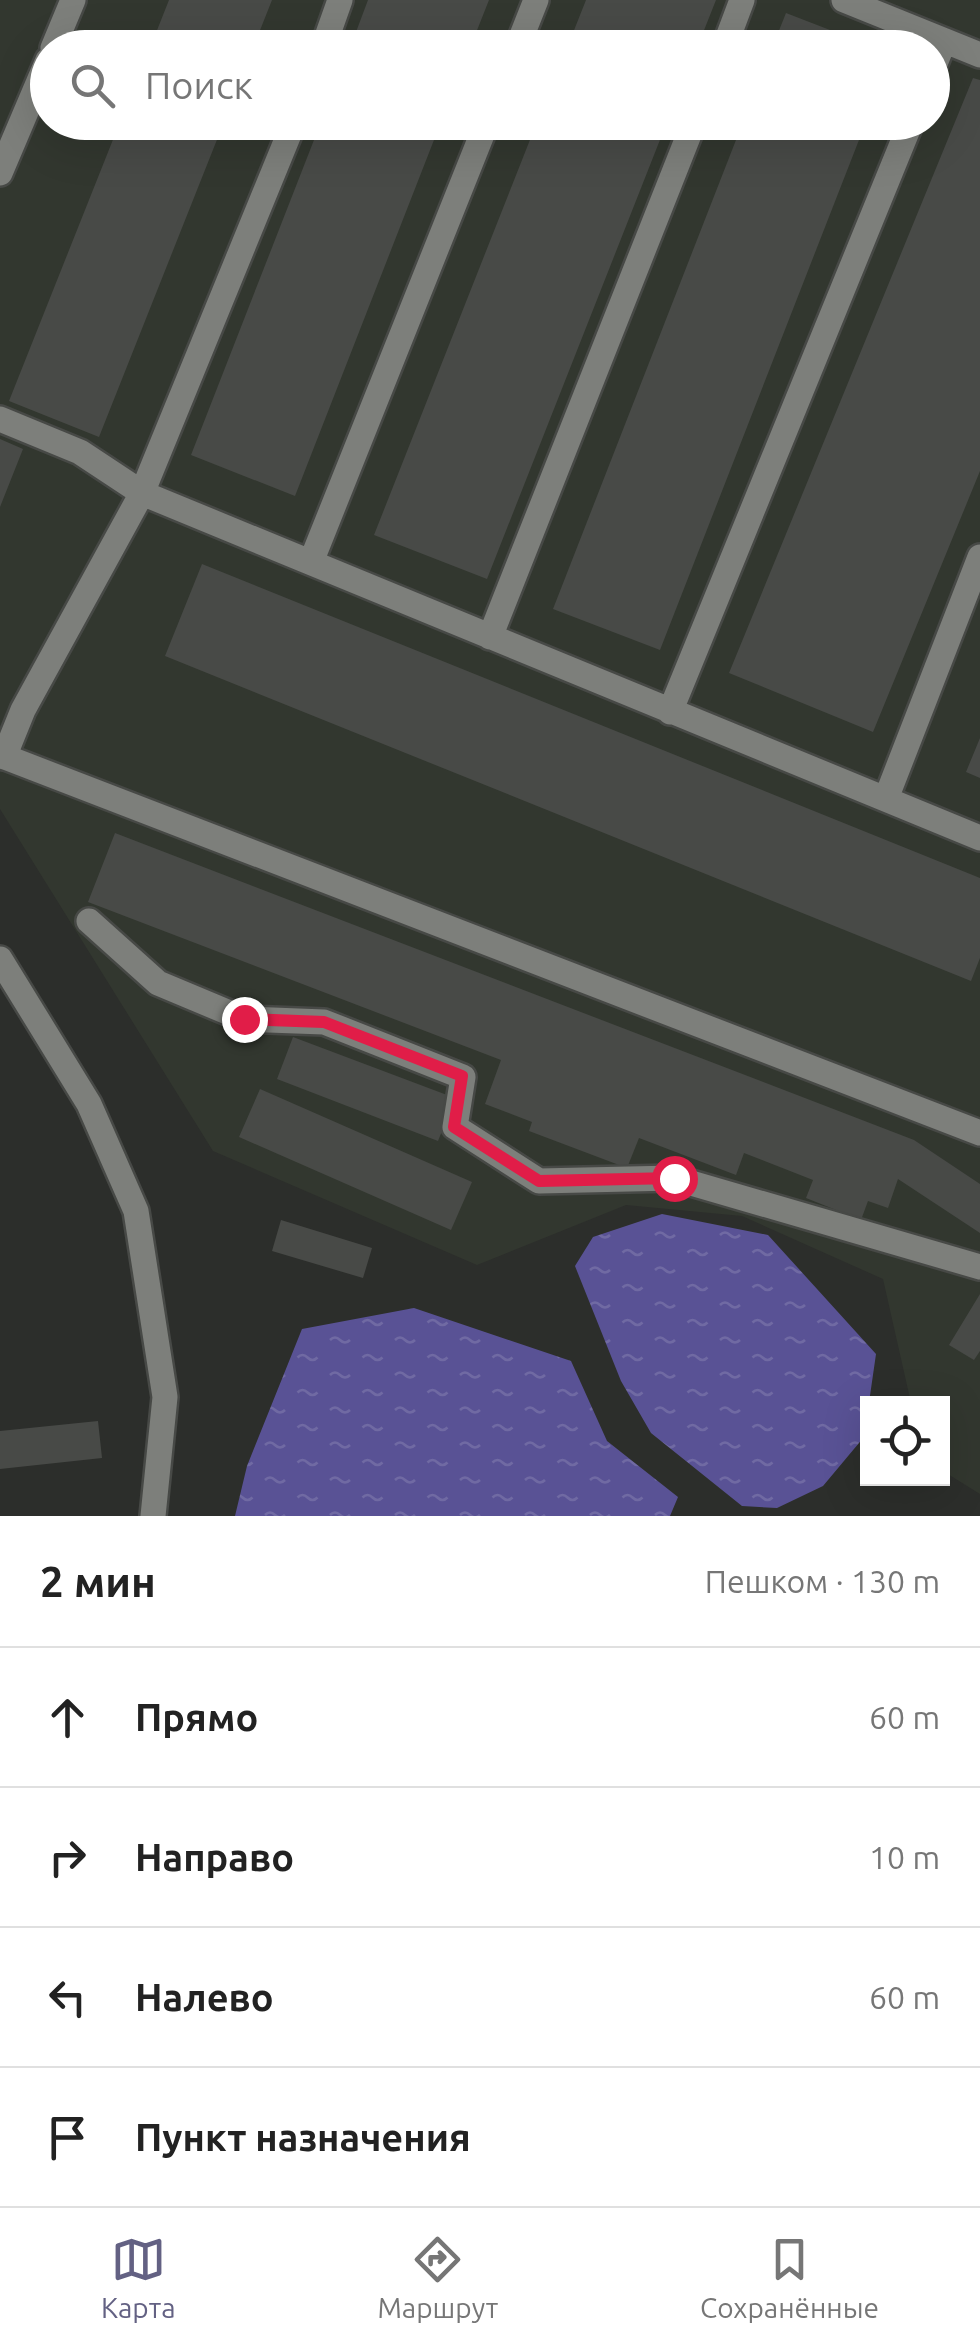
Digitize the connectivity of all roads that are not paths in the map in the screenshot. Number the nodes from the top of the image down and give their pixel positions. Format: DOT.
graph roads {
  1 [pos="73,0"];
  2 [pos="340,0"];
  3 [pos="536,0"];
  4 [pos="742,0"];
  5 [pos="844,0"];
  6 [pos="60,30"];
  7 [pos="329,30"];
  8 [pos="524,30"];
  9 [pos="731,30"];
  10 [pos="917,30"];
  11 [pos="950,43"];
  12 [pos="980,55"];
  13 [pos="30,102"];
  14 [pos="287,140"];
  15 [pos="480,140"];
  16 [pos="687,140"];
  17 [pos="904,140"];
  18 [pos="0,173"];
  19 [pos="0,420"];
  20 [pos="142,493"];
  21 [pos="980,557"];
  22 [pos="311,562"];
  23 [pos="490,637"];
  24 [pos="670,712"];
  25 [pos="2,756"];
  26 [pos="887,796"];
  27 [pos="980,838"];
  28 [pos="88,921"];
  29 [pos="0,960"];
  30 [pos="980,1133"];
  31 [pos="980,1267"];
  32 [pos="154,1516"];
  1 -- 6 [label="street"];
  2 -- 7 [label="street"];
  3 -- 8 [label="street"];
  4 -- 9 [label="street"];
  5 -- 10 [label="street"];
  11 -- 12 [label="street"];
  13 -- 18 [label="street"];
  14 -- 20 [label="street"];
  15 -- 22 [label="street"];
  16 -- 23 [label="street"];
  17 -- 24 [label="street"];
  19 -- 20 [label="street"];
  20 -- 22 [label="street"];
  20 -- 25 [label="street"];
  21 -- 26 [label="street"];
  22 -- 23 [label="street"];
  23 -- 24 [label="street"];
  24 -- 26 [label="street"];
  25 -- 30 [label="street"];
  26 -- 27 [label="street"];
  28 -- 31 [label="street"];
  29 -- 32 [label="street"];
}
